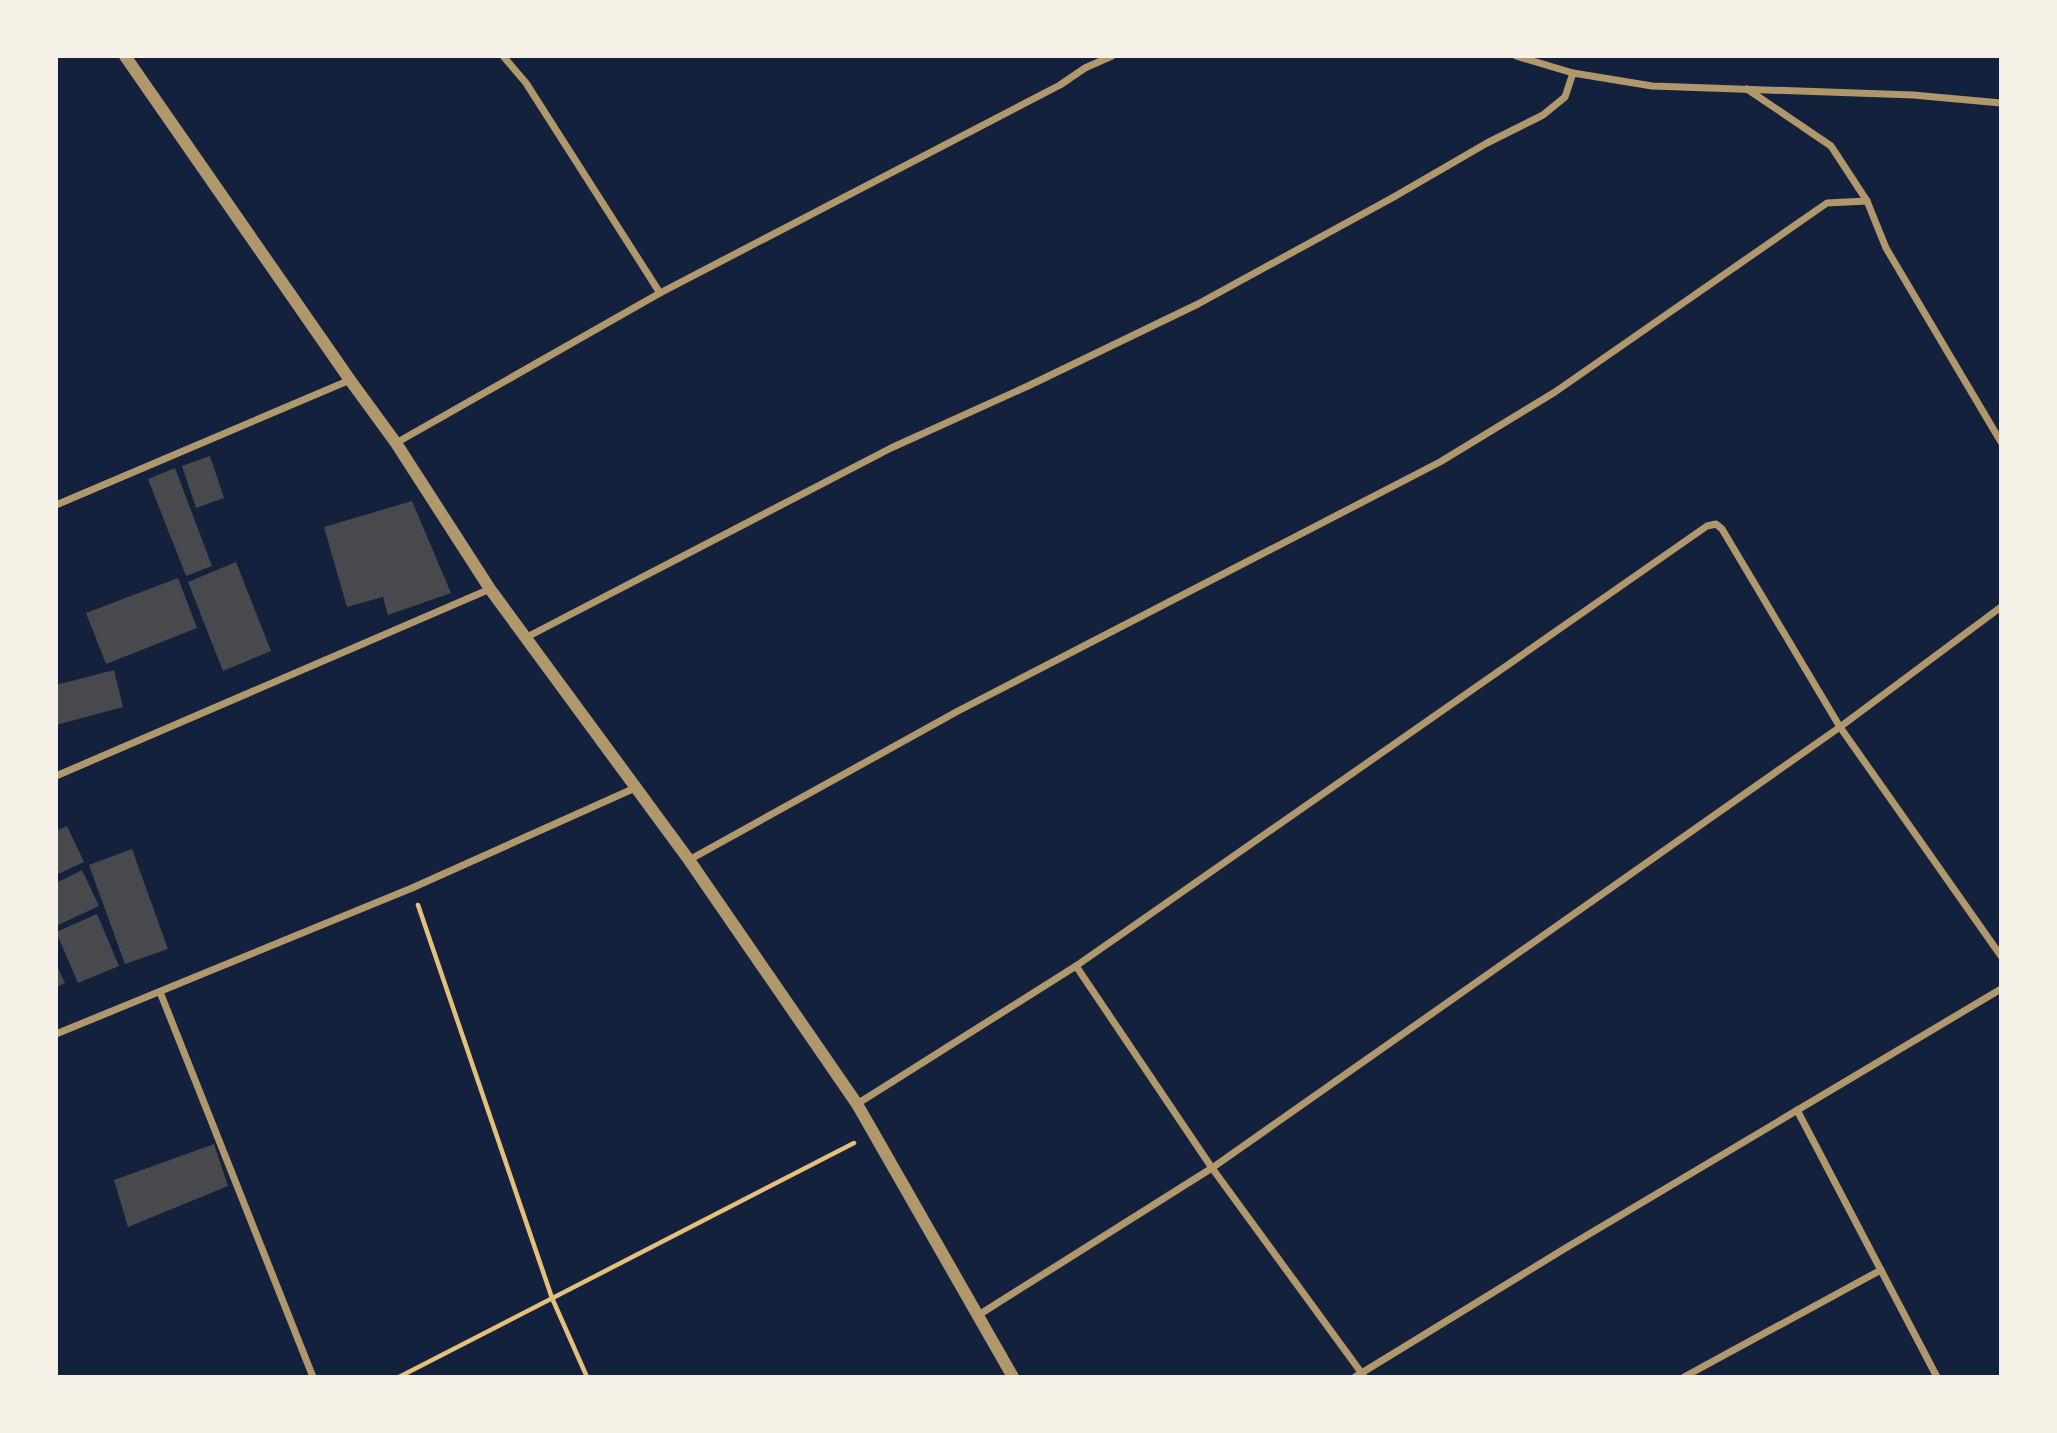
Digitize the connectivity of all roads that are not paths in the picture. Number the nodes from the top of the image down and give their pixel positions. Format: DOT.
graph roads {
  1 [pos="125,56"];
  2 [pos="503,56"];
  3 [pos="1112,56"];
  4 [pos="1516,56"];
  5 [pos="1573,73"];
  6 [pos="1747,89"];
  7 [pos="2001,103"];
  8 [pos="1867,201"];
  9 [pos="660,293"];
  10 [pos="350,380"];
  11 [pos="2001,442"];
  12 [pos="396,443"];
  13 [pos="56,505"];
  14 [pos="490,589"];
  15 [pos="2001,607"];
  16 [pos="527,637"];
  17 [pos="1840,727"];
  18 [pos="56,776"];
  19 [pos="635,788"];
  20 [pos="689,860"];
  21 [pos="2001,956"];
  22 [pos="1076,966"];
  23 [pos="2001,989"];
  24 [pos="160,992"];
  25 [pos="56,1034"];
  26 [pos="858,1104"];
  27 [pos="1797,1110"];
  28 [pos="1212,1168"];
  29 [pos="1881,1270"];
  30 [pos="977,1316"];
  31 [pos="1360,1376"];
  32 [pos="313,1377"];
  33 [pos="1013,1377"];
  34 [pos="1684,1377"];
  35 [pos="1937,1377"];
  1 -- 10 [label="street"];
  2 -- 9 [label="street"];
  3 -- 9 [label="street"];
  4 -- 5 [label="street"];
  5 -- 6 [label="street"];
  5 -- 16 [label="street"];
  6 -- 7 [label="street"];
  6 -- 8 [label="street"];
  8 -- 11 [label="street"];
  8 -- 20 [label="street"];
  9 -- 12 [label="street"];
  10 -- 12 [label="street"];
  10 -- 13 [label="street"];
  12 -- 14 [label="street"];
  14 -- 16 [label="street"];
  14 -- 18 [label="street"];
  15 -- 17 [label="street"];
  16 -- 19 [label="street"];
  17 -- 21 [label="street"];
  17 -- 22 [label="street"];
  17 -- 28 [label="street"];
  19 -- 20 [label="street"];
  19 -- 24 [label="street"];
  20 -- 26 [label="street"];
  22 -- 26 [label="street"];
  22 -- 28 [label="street"];
  23 -- 27 [label="street"];
  24 -- 25 [label="street"];
  24 -- 32 [label="street"];
  26 -- 30 [label="street"];
  27 -- 29 [label="street"];
  27 -- 31 [label="street"];
  28 -- 30 [label="street"];
  28 -- 31 [label="street"];
  29 -- 34 [label="street"];
  29 -- 35 [label="street"];
  30 -- 33 [label="street"];
}
